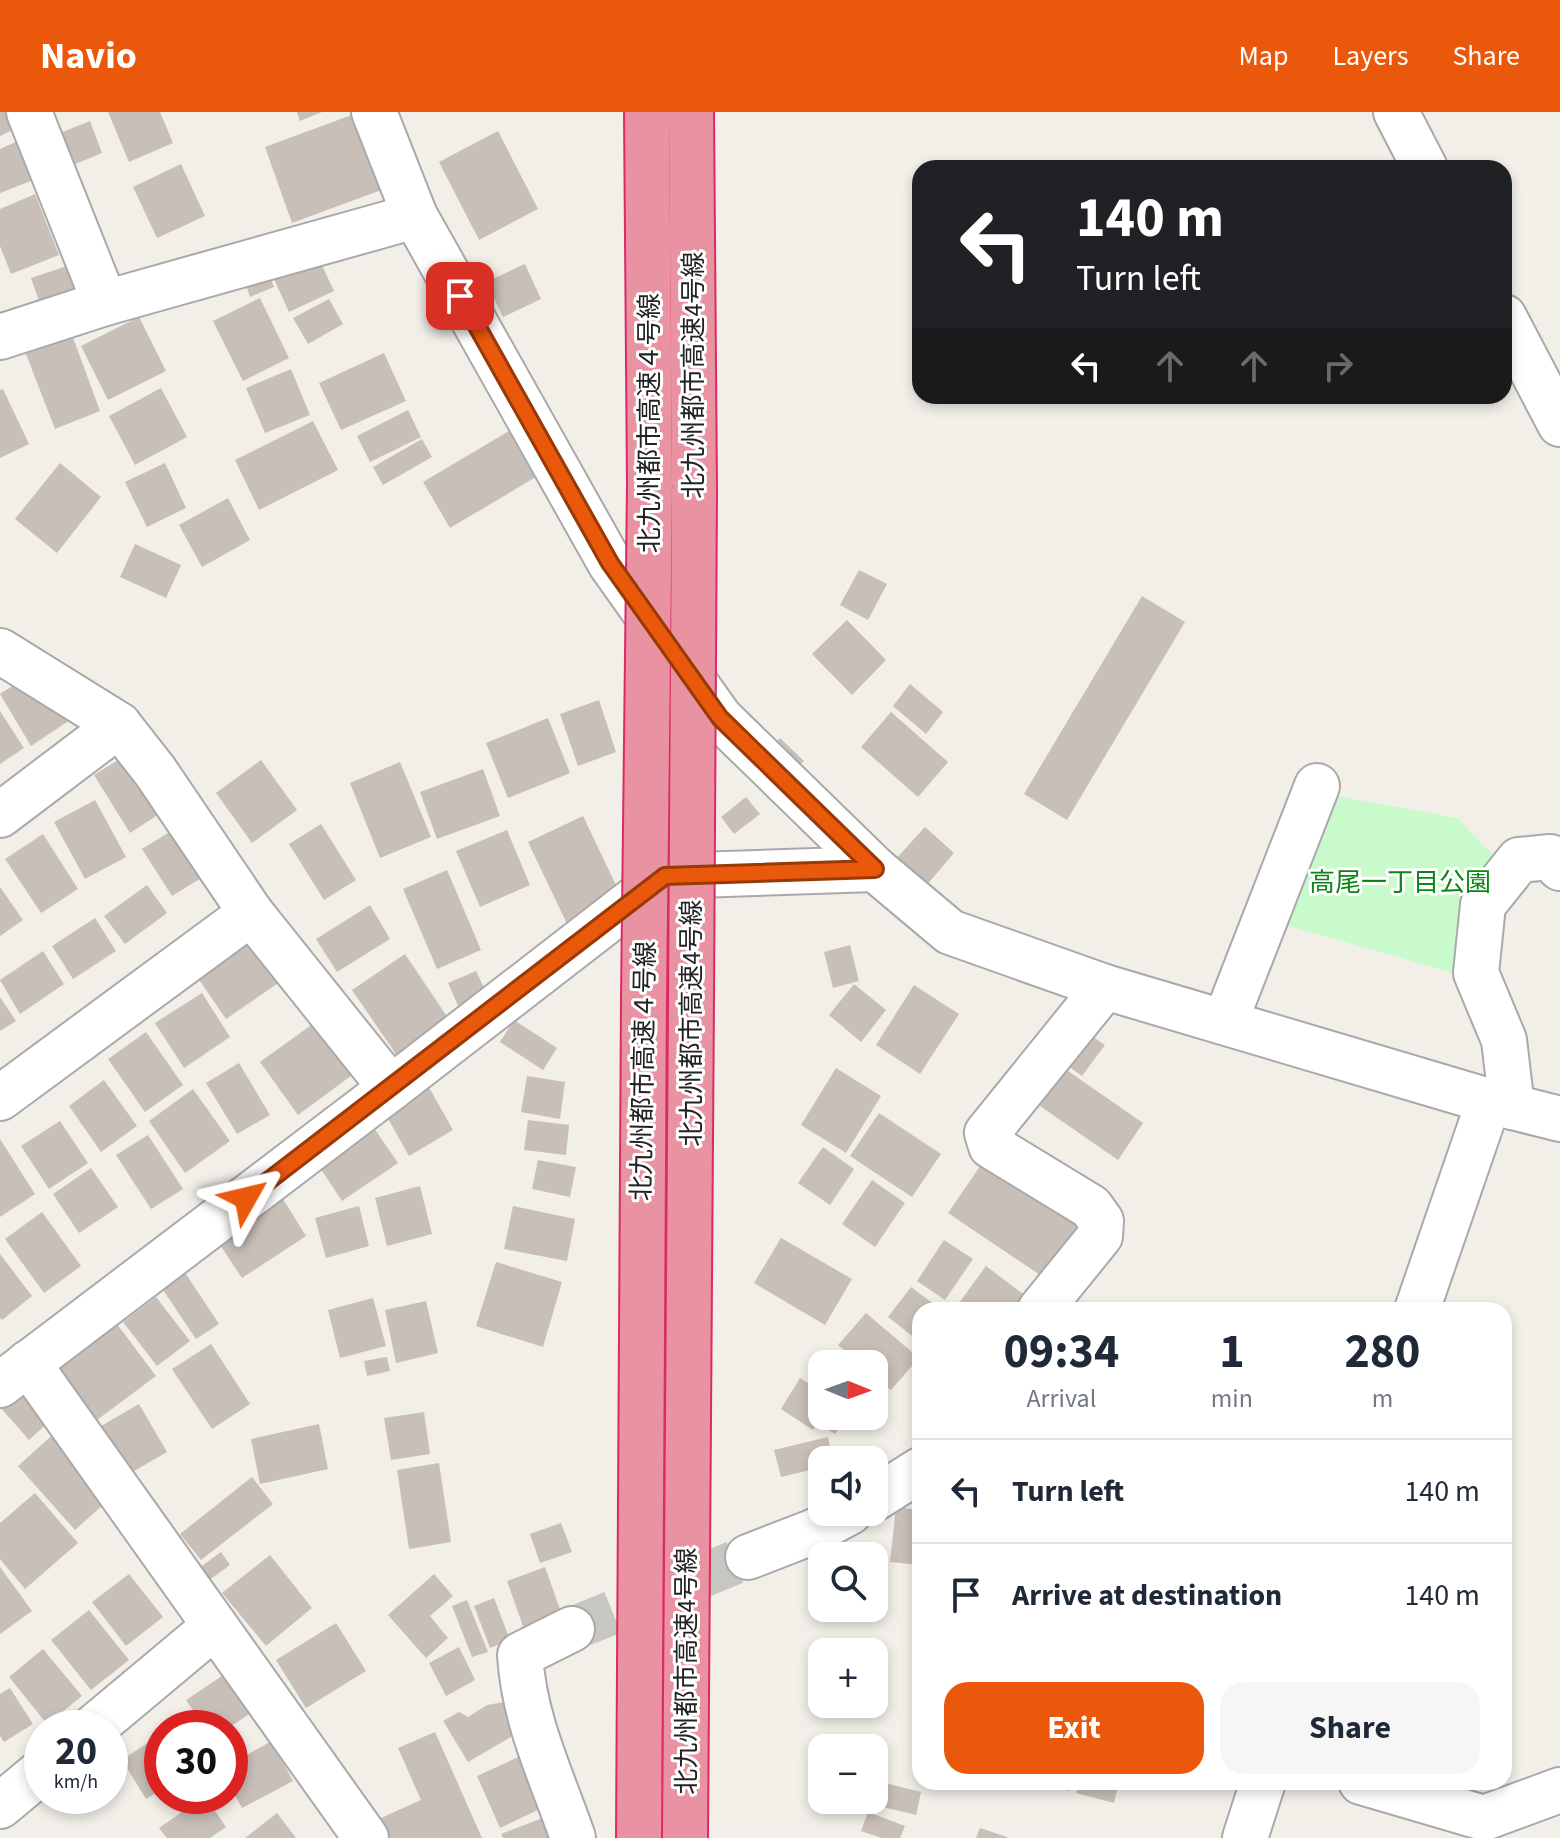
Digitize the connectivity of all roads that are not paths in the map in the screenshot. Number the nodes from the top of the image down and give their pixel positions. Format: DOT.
graph roads {
  1 [pos="29,112"];
  2 [pos="374,112"];
  3 [pos="647,112"];
  4 [pos="691,112"];
  5 [pos="1396,112"];
  6 [pos="1421,160"];
  7 [pos="415,216"];
  8 [pos="105,303"];
  9 [pos="1512,332"];
  10 [pos="0,337"];
  11 [pos="1560,424"];
  12 [pos="0,651"];
  13 [pos="119,725"];
  14 [pos="1317,786"];
  15 [pos="0,815"];
  16 [pos="1560,868"];
  17 [pos="875,869"];
  18 [pos="251,913"];
  19 [pos="1105,987"];
  20 [pos="1225,1022"];
  21 [pos="391,1088"];
  22 [pos="0,1098"];
  23 [pos="1500,1104"];
  24 [pos="1560,1119"];
  25 [pos="1046,1302"];
  26 [pos="1420,1302"];
  27 [pos="14,1374"];
  28 [pos="912,1475"];
  29 [pos="888,1490"];
  30 [pos="824,1526"];
  31 [pos="748,1557"];
  32 [pos="215,1626"];
  33 [pos="572,1629"];
  34 [pos="115,1710"];
  35 [pos="24,1786"];
  36 [pos="1260,1790"];
  37 [pos="1388,1790"];
  38 [pos="1560,1790"];
  39 [pos="0,1806"];
  40 [pos="366,1838"];
  41 [pos="573,1838"];
  42 [pos="639,1838"];
  43 [pos="685,1838"];
  44 [pos="1245,1838"];
  1 -- 8 [label="street"];
  2 -- 7 [label="street"];
  3 -- 42 [label="highway, 北九州都市高速４号線, bridge"];
  4 -- 43 [label="highway, 北九州都市高速4号線, bridge"];
  5 -- 6 [label="street"];
  7 -- 8 [label="street"];
  7 -- 17 [label="street"];
  8 -- 10 [label="street"];
  9 -- 11 [label="street"];
  12 -- 13 [label="street"];
  13 -- 15 [label="street"];
  13 -- 18 [label="street"];
  14 -- 20 [label="street"];
  16 -- 23 [label="street"];
  17 -- 19 [label="street"];
  17 -- 21 [label="street"];
  18 -- 21 [label="street"];
  18 -- 22 [label="street"];
  19 -- 20 [label="street"];
  19 -- 25 [label="street"];
  20 -- 23 [label="street"];
  21 -- 27 [label="street"];
  23 -- 24 [label="street"];
  23 -- 26 [label="street"];
  27 -- 32 [label="street"];
  28 -- 29 [label="street"];
  30 -- 31 [label="street"];
  32 -- 34 [label="street"];
  32 -- 40 [label="street"];
  33 -- 41 [label="street"];
  35 -- 39 [label="street"];
  36 -- 44 [label="street"];
  37 -- 38 [label="street"];
}
